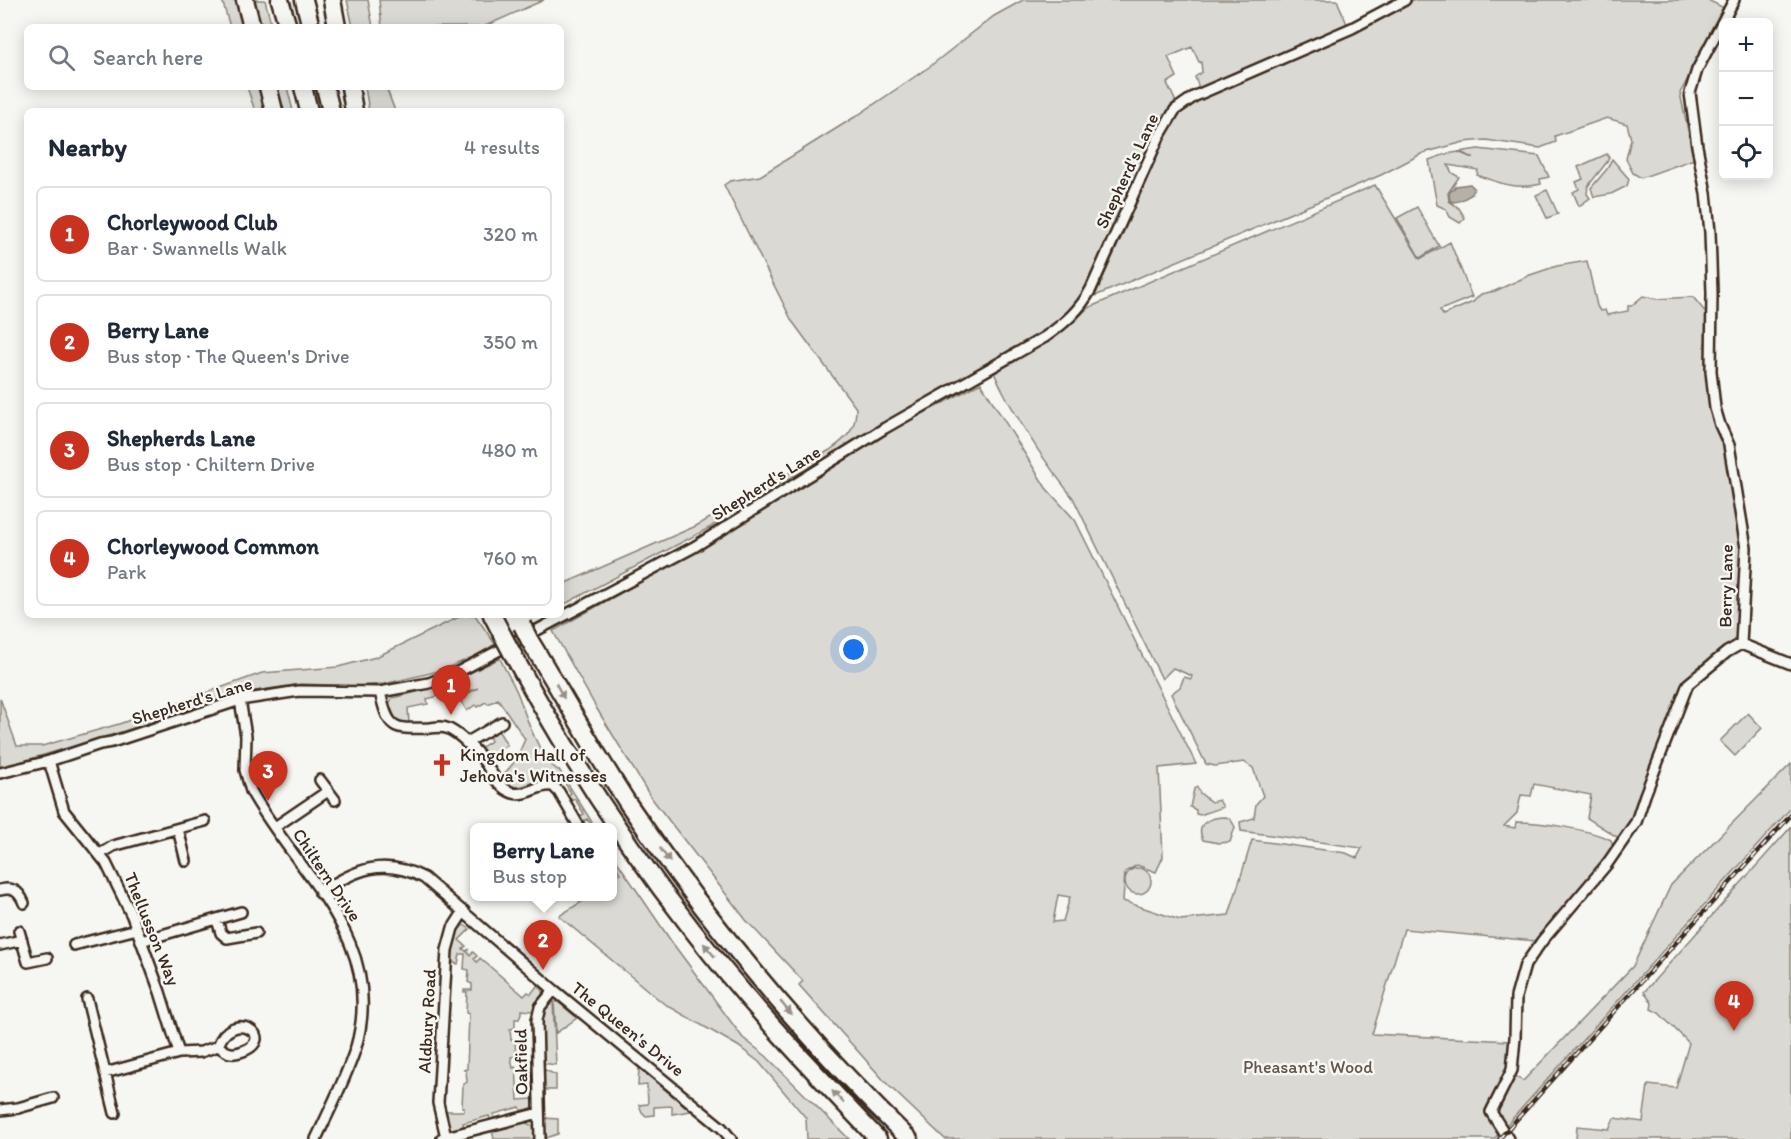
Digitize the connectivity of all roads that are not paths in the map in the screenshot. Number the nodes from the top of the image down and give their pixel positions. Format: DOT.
graph roads {
  1 [pos="245,0"];
  2 [pos="280,0"];
  3 [pos="304,0"];
  4 [pos="332,0"];
  5 [pos="1405,0"];
  6 [pos="1734,0"];
  7 [pos="251,24"];
  8 [pos="287,24"];
  9 [pos="310,24"];
  10 [pos="336,24"];
  11 [pos="269,90"];
  12 [pos="304,90"];
  13 [pos="326,90"];
  14 [pos="350,90"];
  15 [pos="273,108"];
  16 [pos="308,108"];
  17 [pos="330,108"];
  18 [pos="354,108"];
  19 [pos="564,616"];
  20 [pos="494,618"];
  21 [pos="560,618"];
  22 [pos="519,620"];
  23 [pos="1742,644"];
  24 [pos="1791,664"];
  25 [pos="380,692"];
  26 [pos="240,700"];
  27 [pos="502,722"];
  28 [pos="466,743"];
  29 [pos="50,761"];
  30 [pos="0,773"];
  31 [pos="320,780"];
  32 [pos="328,790"];
  33 [pos="335,800"];
  34 [pos="205,821"];
  35 [pos="577,823"];
  36 [pos="614,823"];
  37 [pos="275,827"];
  38 [pos="617,827"];
  39 [pos="178,829"];
  40 [pos="100,854"];
  41 [pos="186,861"];
  42 [pos="0,890"];
  43 [pos="320,893"];
  44 [pos="24,903"];
  45 [pos="464,911"];
  46 [pos="241,912"];
  47 [pos="217,920"];
  48 [pos="137,928"];
  49 [pos="256,933"];
  50 [pos="141,941"];
  51 [pos="0,945"];
  52 [pos="75,945"];
  53 [pos="47,958"];
  54 [pos="554,990"];
  55 [pos="87,999"];
  56 [pos="218,1046"];
  57 [pos="179,1053"];
  58 [pos="105,1073"];
  59 [pos="53,1098"];
  60 [pos="0,1110"];
  61 [pos="115,1113"];
  62 [pos="539,1113"];
  63 [pos="443,1138"];
  64 [pos="316,1139"];
  65 [pos="540,1139"];
  66 [pos="731,1139"];
  67 [pos="878,1139"];
  68 [pos="909,1139"];
  69 [pos="1508,1139"];
  1 -- 7 [label="highway"];
  2 -- 8 [label="highway"];
  3 -- 9 [label="highway"];
  4 -- 10 [label="highway"];
  5 -- 19 [label="street, Shepherd's Lane"];
  6 -- 23 [label="street, Berry Lane"];
  11 -- 15 [label="highway"];
  12 -- 16 [label="highway"];
  13 -- 17 [label="highway"];
  14 -- 18 [label="highway"];
  36 -- 20 [label="highway, one-way, bridge"];
  21 -- 25 [label="street, Shepherd's Lane"];
  22 -- 68 [label="highway, one-way, bridge"];
  23 -- 24 [label="street"];
  23 -- 69 [label="street, Berry Lane"];
  25 -- 26 [label="street, Shepherd's Lane"];
  25 -- 28 [label="street"];
  26 -- 29 [label="street, Shepherd's Lane"];
  26 -- 37 [label="street, Chiltern Drive"];
  27 -- 28 [label="street"];
  28 -- 35 [label="street"];
  29 -- 30 [label="street, Shepherd's Lane"];
  29 -- 40 [label="street, Thellusson Way"];
  31 -- 32 [label="street"];
  32 -- 33 [label="street"];
  32 -- 37 [label="street"];
  34 -- 39 [label="street"];
  37 -- 43 [label="street, Chiltern Drive"];
  67 -- 38 [label="highway, one-way, bridge"];
  39 -- 40 [label="street"];
  39 -- 41 [label="street"];
  40 -- 48 [label="street, Thellusson Way"];
  42 -- 44 [label="street"];
  43 -- 45 [label="street, The Queen's Drive"];
  43 -- 64 [label="street, Chiltern Drive"];
  45 -- 54 [label="street, The Queen's Drive"];
  45 -- 63 [label="street, Aldbury Road"];
  46 -- 47 [label="street"];
  47 -- 49 [label="street"];
  47 -- 50 [label="street"];
  48 -- 50 [label="street, Thellusson Way"];
  48 -- 52 [label="street"];
  50 -- 57 [label="street, Thellusson Way"];
  51 -- 53 [label="street"];
  54 -- 62 [label="street, Oakfield"];
  54 -- 66 [label="street, The Queen's Drive"];
  55 -- 58 [label="street"];
  56 -- 57 [label="street"];
  57 -- 58 [label="street"];
  58 -- 61 [label="street"];
  59 -- 60 [label="street"];
  62 -- 63 [label="street"];
  62 -- 65 [label="street, Oakfield"];
}
